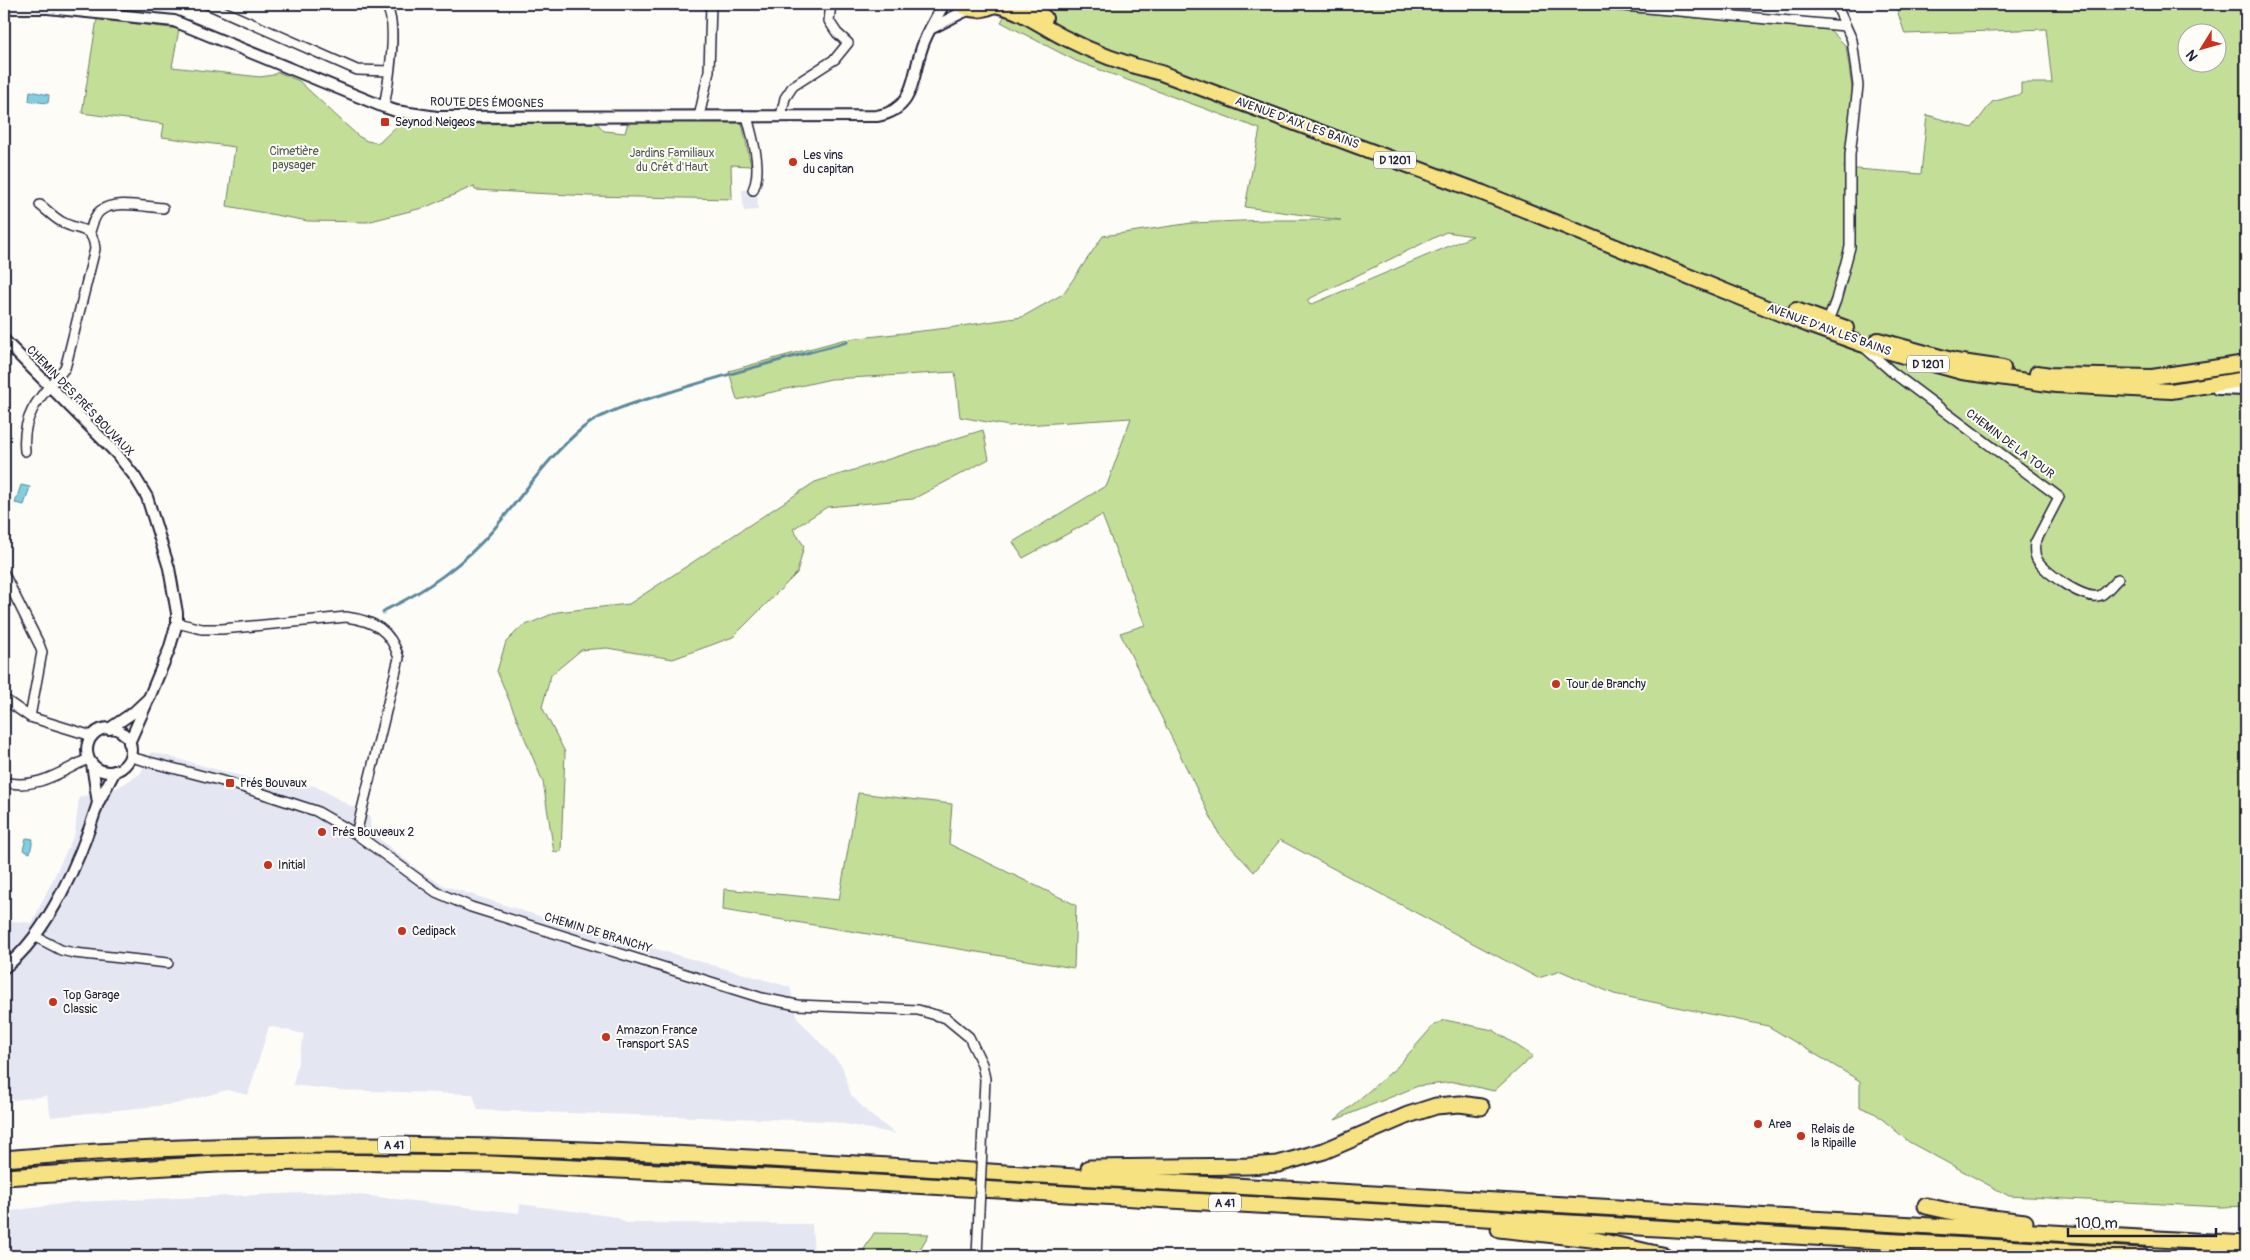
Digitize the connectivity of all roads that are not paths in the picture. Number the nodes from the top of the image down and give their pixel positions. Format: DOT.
graph roads {
  1 [pos="208,4"];
  2 [pos="384,4"];
  3 [pos="711,4"];
  4 [pos="831,4"];
  5 [pos="944,4"];
  6 [pos="995,4"];
  7 [pos="1026,4"];
  8 [pos="1603,4"];
  9 [pos="1836,4"];
  10 [pos="965,6"];
  11 [pos="1666,6"];
  12 [pos="4,8"];
  13 [pos="1845,26"];
  14 [pos="931,29"];
  15 [pos="389,71"];
  16 [pos="1161,72"];
  17 [pos="384,107"];
  18 [pos="747,116"];
  19 [pos="781,116"];
  20 [pos="699,117"];
  21 [pos="753,190"];
  22 [pos="40,205"];
  23 [pos="163,208"];
  24 [pos="90,232"];
  25 [pos="1628,250"];
  26 [pos="1828,321"];
  27 [pos="4,340"];
  28 [pos="1861,344"];
  29 [pos="2246,363"];
  30 [pos="2246,368"];
  31 [pos="2152,377"];
  32 [pos="2246,379"];
  33 [pos="50,386"];
  34 [pos="2246,390"];
  35 [pos="2171,391"];
  36 [pos="25,451"];
  37 [pos="4,574"];
  38 [pos="2118,579"];
  39 [pos="177,623"];
  40 [pos="149,698"];
  41 [pos="4,699"];
  42 [pos="30,717"];
  43 [pos="109,729"];
  44 [pos="92,736"];
  45 [pos="129,743"];
  46 [pos="130,758"];
  47 [pos="90,761"];
  48 [pos="115,771"];
  49 [pos="4,782"];
  50 [pos="98,802"];
  51 [pos="356,834"];
  52 [pos="36,937"];
  53 [pos="168,963"];
  54 [pos="4,968"];
  55 [pos="1481,1107"];
  56 [pos="4,1159"];
  57 [pos="965,1170"];
  58 [pos="4,1176"];
  59 [pos="1276,1206"];
  60 [pos="1926,1206"];
  61 [pos="2176,1240"];
  62 [pos="2246,1244"];
  63 [pos="977,1256"];
  64 [pos="1665,1256"];
  65 [pos="2142,1256"];
  1 -- 15 [label="street"];
  2 -- 15 [label="street"];
  3 -- 20 [label="street"];
  4 -- 19 [label="street"];
  5 -- 14 [label="street, ROUTE DES ÉMOGNES"];
  6 -- 10 [label="main road"];
  6 -- 16 [label="main road, AVENUE D'AIX LES BAINS"];
  7 -- 16 [label="main road, AVENUE D'AIX LES BAINS"];
  8 -- 11 [label="street"];
  9 -- 13 [label="street"];
  10 -- 14 [label="street"];
  11 -- 13 [label="street"];
  12 -- 17 [label="street, ROUTE DES ÉMOGNES"];
  13 -- 26 [label="street"];
  14 -- 19 [label="street, ROUTE DES ÉMOGNES"];
  15 -- 17 [label="street"];
  16 -- 25 [label="main road, AVENUE D'AIX LES BAINS / D 1201"];
  17 -- 20 [label="street, ROUTE DES ÉMOGNES"];
  18 -- 19 [label="street, ROUTE DES ÉMOGNES"];
  18 -- 20 [label="street, ROUTE DES ÉMOGNES"];
  18 -- 21 [label="street"];
  22 -- 24 [label="street"];
  23 -- 24 [label="street"];
  24 -- 33 [label="street"];
  25 -- 26 [label="main road, AVENUE D'AIX LES BAINS / D 1201"];
  25 -- 28 [label="main road, AVENUE D'AIX LES BAINS / D 1201"];
  26 -- 31 [label="main road, AVENUE D'AIX LES BAINS / D 1201"];
  27 -- 33 [label="street, CHEMIN DES PRÉS BOUVAUX"];
  28 -- 35 [label="main road, AVENUE D'AIX LES BAINS / D 1201"];
  28 -- 38 [label="street, CHEMIN DE LA TOUR"];
  29 -- 31 [label="main road, AVENUE D'AIX LES BAINS / D 1201"];
  30 -- 31 [label="main road"];
  32 -- 35 [label="main road, AVENUE D'AIX LES BAINS / D 1201"];
  33 -- 36 [label="street"];
  33 -- 39 [label="street, CHEMIN DES PRÉS BOUVAUX"];
  34 -- 35 [label="street"];
  37 -- 42 [label="street"];
  39 -- 40 [label="street, CHEMIN DES PRÉS BOUVAUX"];
  39 -- 51 [label="street"];
  40 -- 43 [label="street"];
  40 -- 45 [label="street, CHEMIN DES PRÉS BOUVAUX"];
  41 -- 42 [label="street"];
  42 -- 44 [label="street"];
  43 -- 44 [label="street"];
  43 -- 45 [label="street"];
  44 -- 47 [label="street"];
  45 -- 46 [label="street"];
  46 -- 48 [label="street"];
  46 -- 51 [label="street, CHEMIN DE BRANCHY"];
  47 -- 48 [label="street"];
  47 -- 49 [label="street"];
  47 -- 50 [label="street"];
  48 -- 50 [label="street"];
  50 -- 52 [label="street"];
  51 -- 63 [label="street, CHEMIN DE BRANCHY, bridge"];
  52 -- 53 [label="street"];
  52 -- 54 [label="street"];
  55 -- 57 [label="highway"];
  56 -- 57 [label="highway, A 41"];
  57 -- 61 [label="highway, A 41"];
  58 -- 59 [label="highway, A 41"];
  59 -- 64 [label="highway"];
  59 -- 65 [label="highway, A 41"];
  60 -- 61 [label="highway"];
  61 -- 62 [label="highway, A 41"];
}
